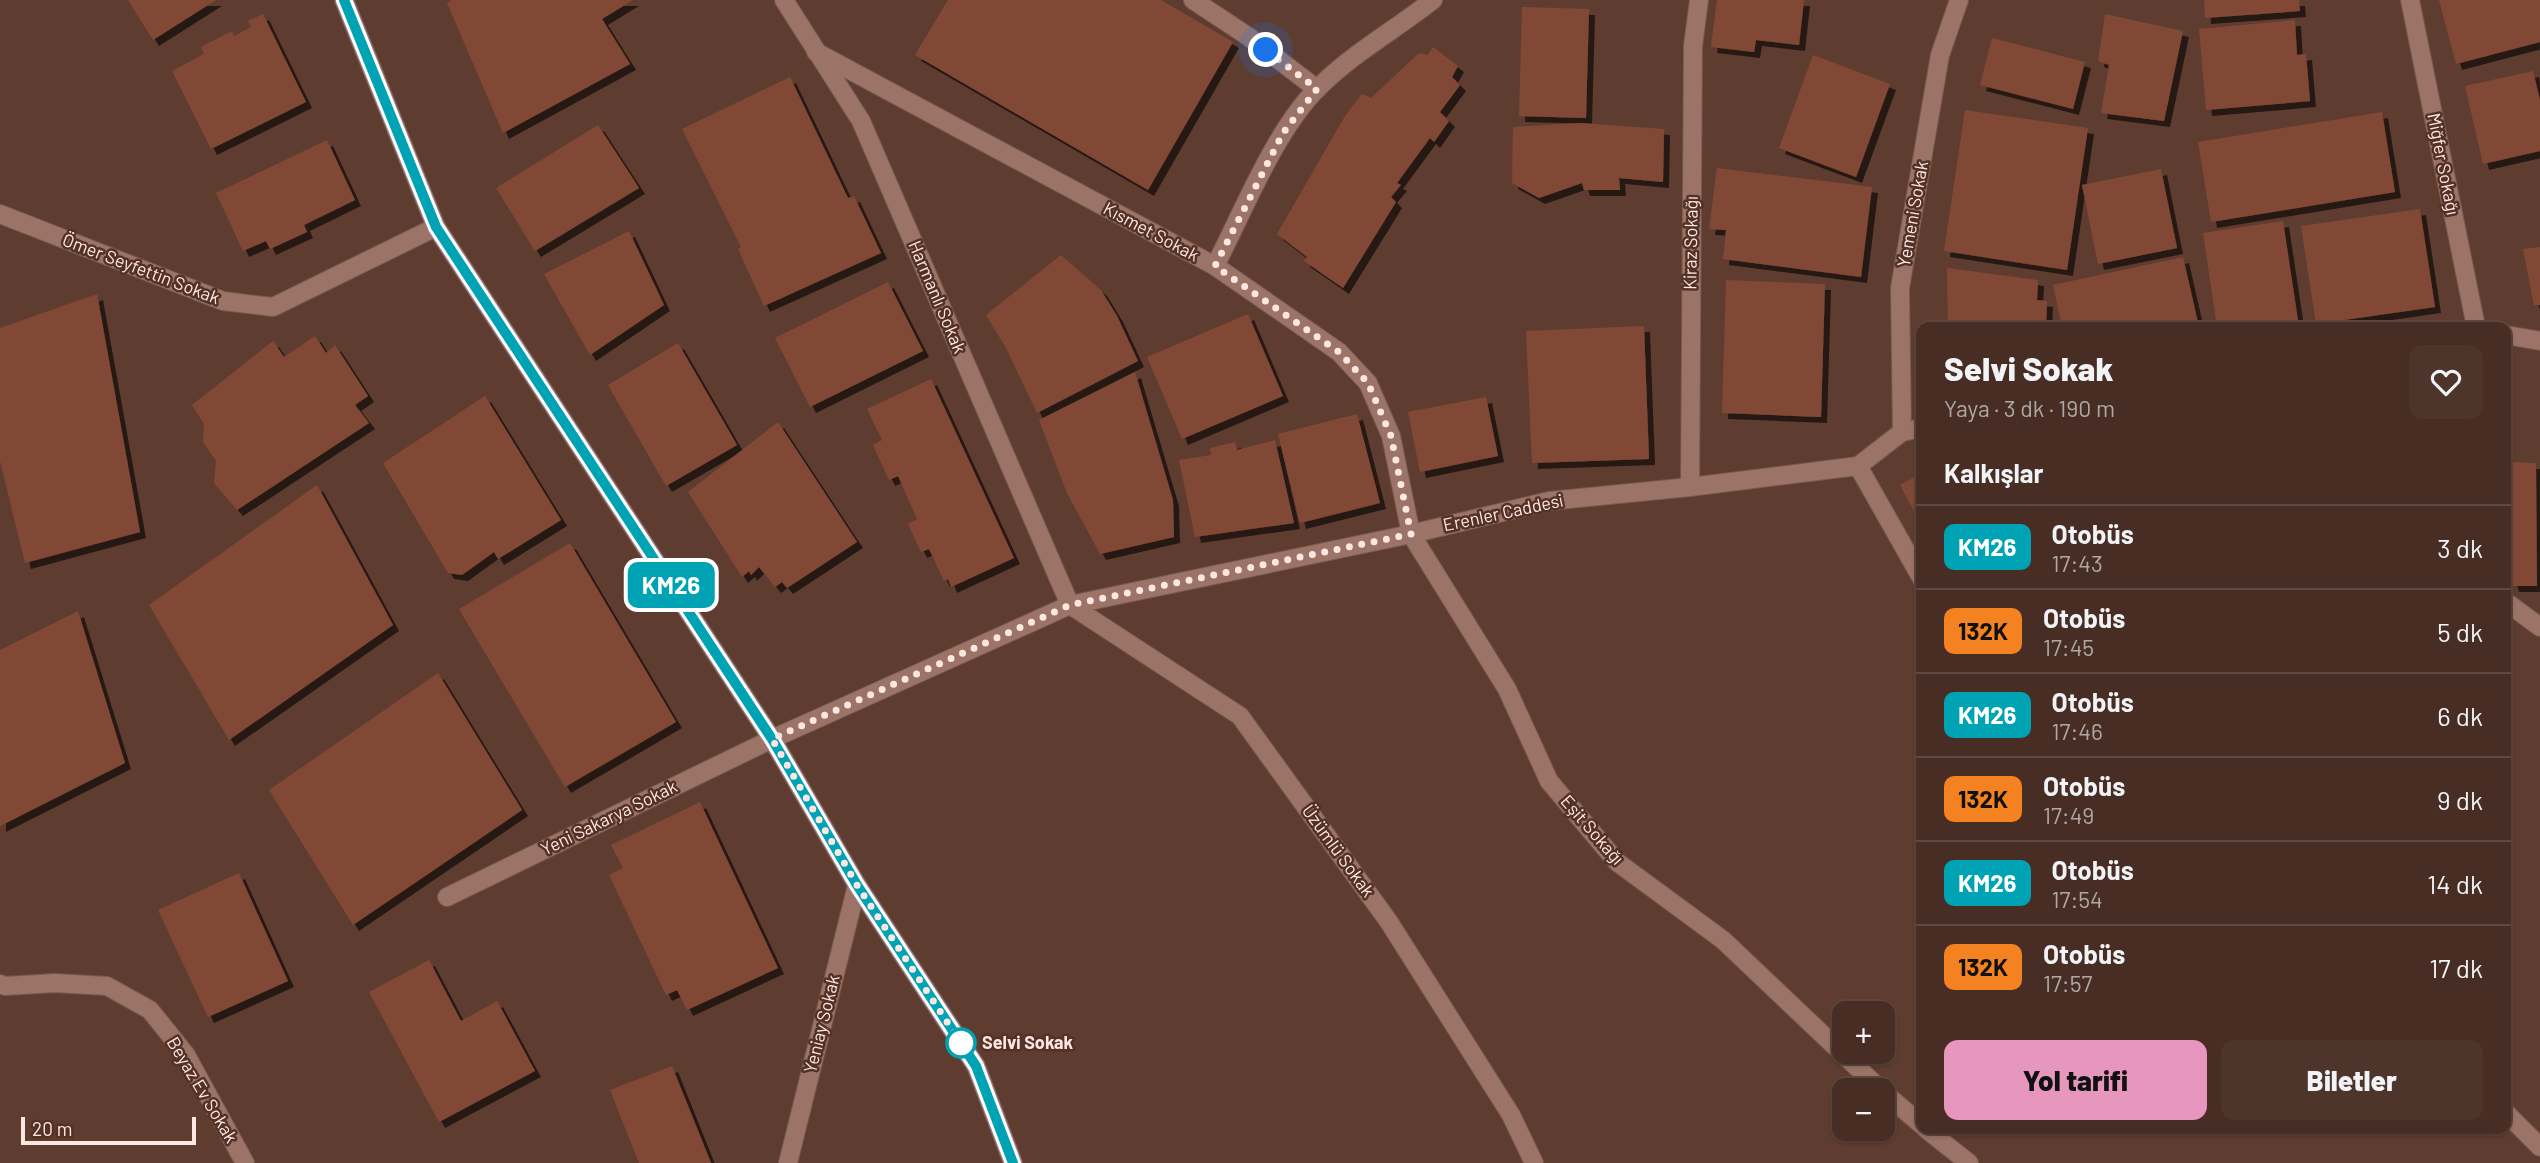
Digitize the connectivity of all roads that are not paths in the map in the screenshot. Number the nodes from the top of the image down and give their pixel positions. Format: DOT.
graph roads {
  1 [pos="344,0"];
  2 [pos="784,0"];
  3 [pos="1193,0"];
  4 [pos="1433,0"];
  5 [pos="1699,0"];
  6 [pos="1959,0"];
  7 [pos="2410,0"];
  8 [pos="816,52"];
  9 [pos="1317,89"];
  10 [pos="0,214"];
  11 [pos="436,227"];
  12 [pos="1215,266"];
  13 [pos="2475,322"];
  14 [pos="2511,336"];
  15 [pos="2540,341"];
  16 [pos="1916,429"];
  17 [pos="1902,432"];
  18 [pos="1858,466"];
  19 [pos="1690,487"];
  20 [pos="1411,534"];
  21 [pos="1916,568"];
  22 [pos="1070,605"];
  23 [pos="2511,606"];
  24 [pos="2540,627"];
  25 [pos="772,739"];
  26 [pos="857,885"];
  27 [pos="447,897"];
  28 [pos="0,984"];
  29 [pos="1868,1078"];
  30 [pos="1895,1102"];
  31 [pos="2511,1118"];
  32 [pos="1916,1120"];
  33 [pos="1932,1134"];
  34 [pos="2540,1147"];
  35 [pos="245,1163"];
  36 [pos="788,1163"];
  37 [pos="1013,1163"];
  38 [pos="1534,1163"];
  39 [pos="1969,1163"];
  1 -- 11 [label="street"];
  2 -- 8 [label="street, Harmanlı Sokak"];
  3 -- 9 [label="street"];
  4 -- 9 [label="street"];
  5 -- 19 [label="street, Kiraz Sokağı"];
  6 -- 17 [label="street, Yemeni Sokak"];
  7 -- 13 [label="street, Miğfer Sokağı"];
  8 -- 12 [label="street, Kısmet Sokak"];
  8 -- 22 [label="street, Harmanlı Sokak"];
  9 -- 12 [label="street"];
  10 -- 11 [label="street, Ömer Seyfettin Sokak"];
  11 -- 25 [label="street"];
  12 -- 20 [label="street, Kısmet Sokak"];
  14 -- 15 [label="street"];
  16 -- 17 [label="street"];
  17 -- 18 [label="street"];
  18 -- 19 [label="street, Erenler Caddesi"];
  18 -- 21 [label="street"];
  19 -- 20 [label="street, Erenler Caddesi"];
  20 -- 22 [label="street, Erenler Caddesi"];
  20 -- 29 [label="street, Eşit Sokağı"];
  22 -- 25 [label="street, Erenler Caddesi"];
  22 -- 38 [label="street, Üzümlü Sokak"];
  23 -- 24 [label="street"];
  25 -- 26 [label="street"];
  25 -- 27 [label="street, Yeni Sakarya Sokak"];
  26 -- 36 [label="street, Yeniay Sokak"];
  26 -- 37 [label="street"];
  28 -- 35 [label="street, Beyaz Ev Sokak"];
  30 -- 32 [label="street, Eşit Sokağı"];
  31 -- 34 [label="street"];
  33 -- 39 [label="street"];
}
